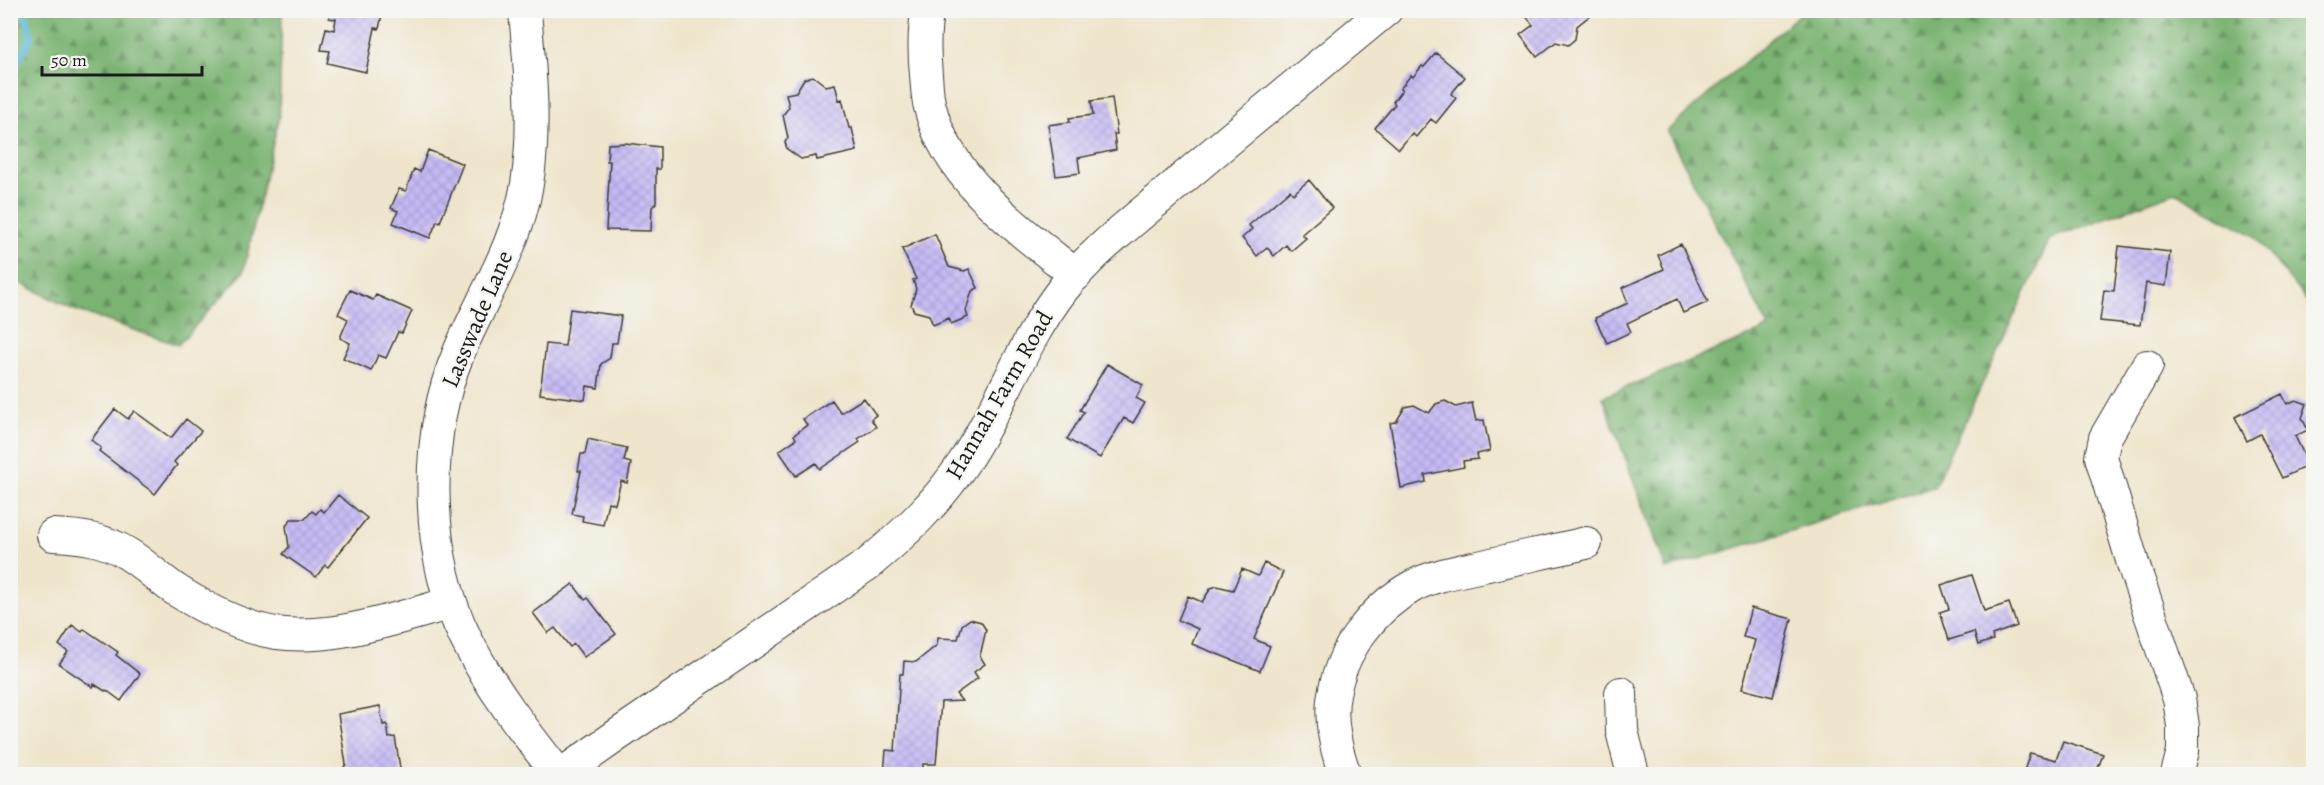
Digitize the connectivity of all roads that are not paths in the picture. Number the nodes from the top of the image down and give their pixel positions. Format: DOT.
graph roads {
  1 [pos="928,10"];
  2 [pos="1386,10"];
  3 [pos="525,12"];
  4 [pos="1076,275"];
  5 [pos="2147,366"];
  6 [pos="53,535"];
  7 [pos="1586,543"];
  8 [pos="451,603"];
  9 [pos="1621,693"];
  10 [pos="558,774"];
  11 [pos="562,774"];
  12 [pos="1345,774"];
  13 [pos="1633,774"];
  14 [pos="2177,774"];
  1 -- 4 [label="street"];
  2 -- 4 [label="street, Hannah Farm Road"];
  3 -- 8 [label="street, Lasswade Lane"];
  4 -- 11 [label="street, Hannah Farm Road"];
  5 -- 14 [label="street"];
  6 -- 8 [label="street"];
  7 -- 12 [label="street"];
  8 -- 10 [label="street, Lasswade Lane"];
  9 -- 13 [label="street"];
}
